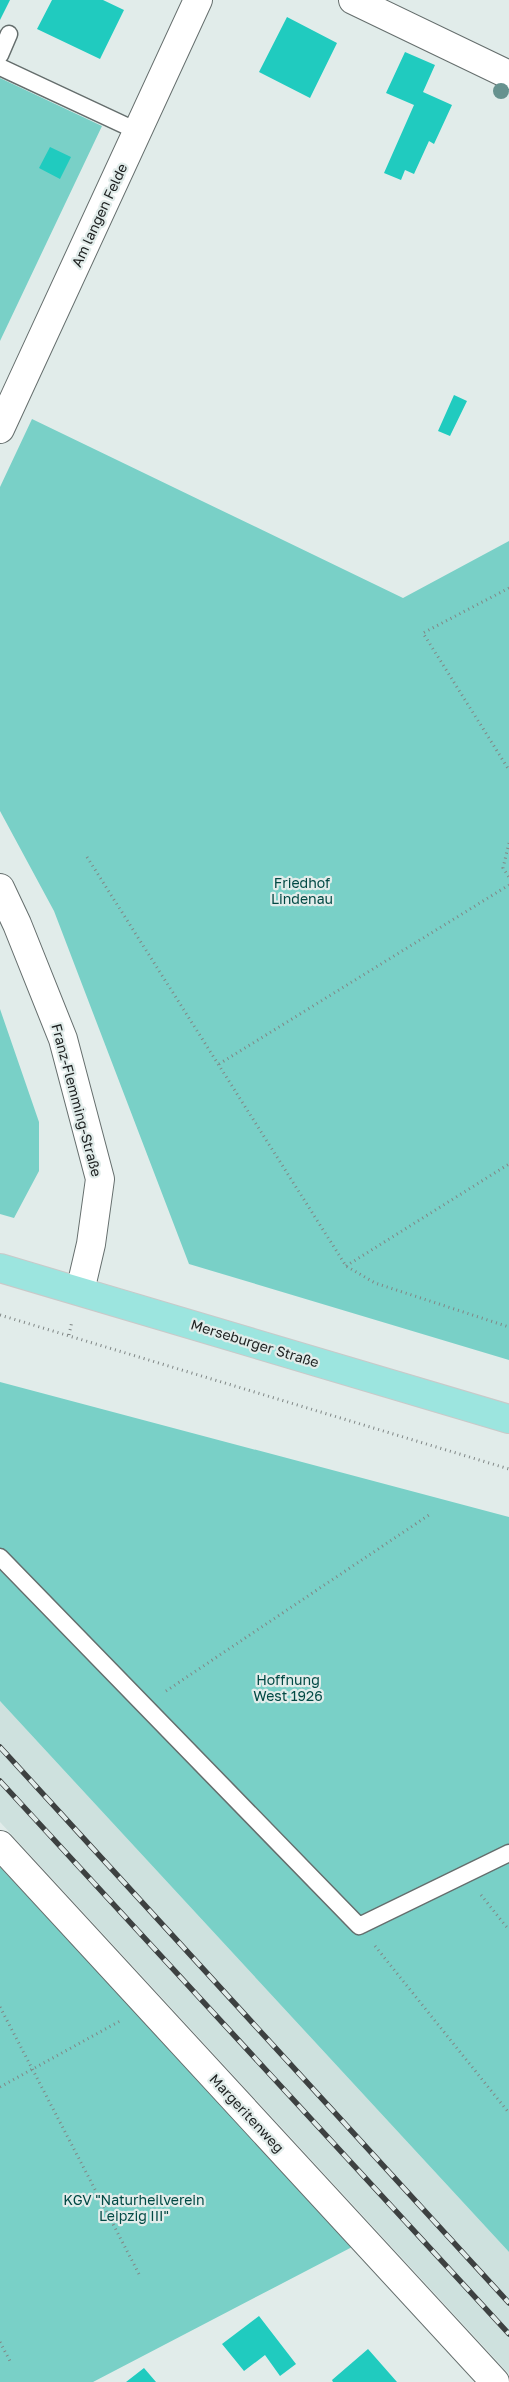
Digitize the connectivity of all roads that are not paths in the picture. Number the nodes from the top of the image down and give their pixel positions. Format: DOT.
graph roads {
  1 [pos="198,0"];
  2 [pos="353,0"];
  3 [pos="9,34"];
  4 [pos="0,55"];
  5 [pos="0,67"];
  6 [pos="509,75"];
  7 [pos="137,131"];
  8 [pos="0,429"];
  9 [pos="0,888"];
  10 [pos="0,1268"];
  11 [pos="80,1291"];
  12 [pos="509,1419"];
  13 [pos="0,1557"];
  14 [pos="0,1845"];
  15 [pos="509,1853"];
  16 [pos="495,2382"];
  1 -- 7 [label="street, Am langen Felde"];
  2 -- 6 [label="street"];
  3 -- 4 [label="lane"];
  5 -- 7 [label="lane"];
  7 -- 8 [label="street, Am langen Felde"];
  9 -- 11 [label="street, Franz-Flemming-Straße"];
  10 -- 11 [label="main road, Merseburger Straße"];
  11 -- 12 [label="main road, Merseburger Straße"];
  13 -- 15 [label="lane"];
  14 -- 16 [label="street, Margeritenweg"];
}
